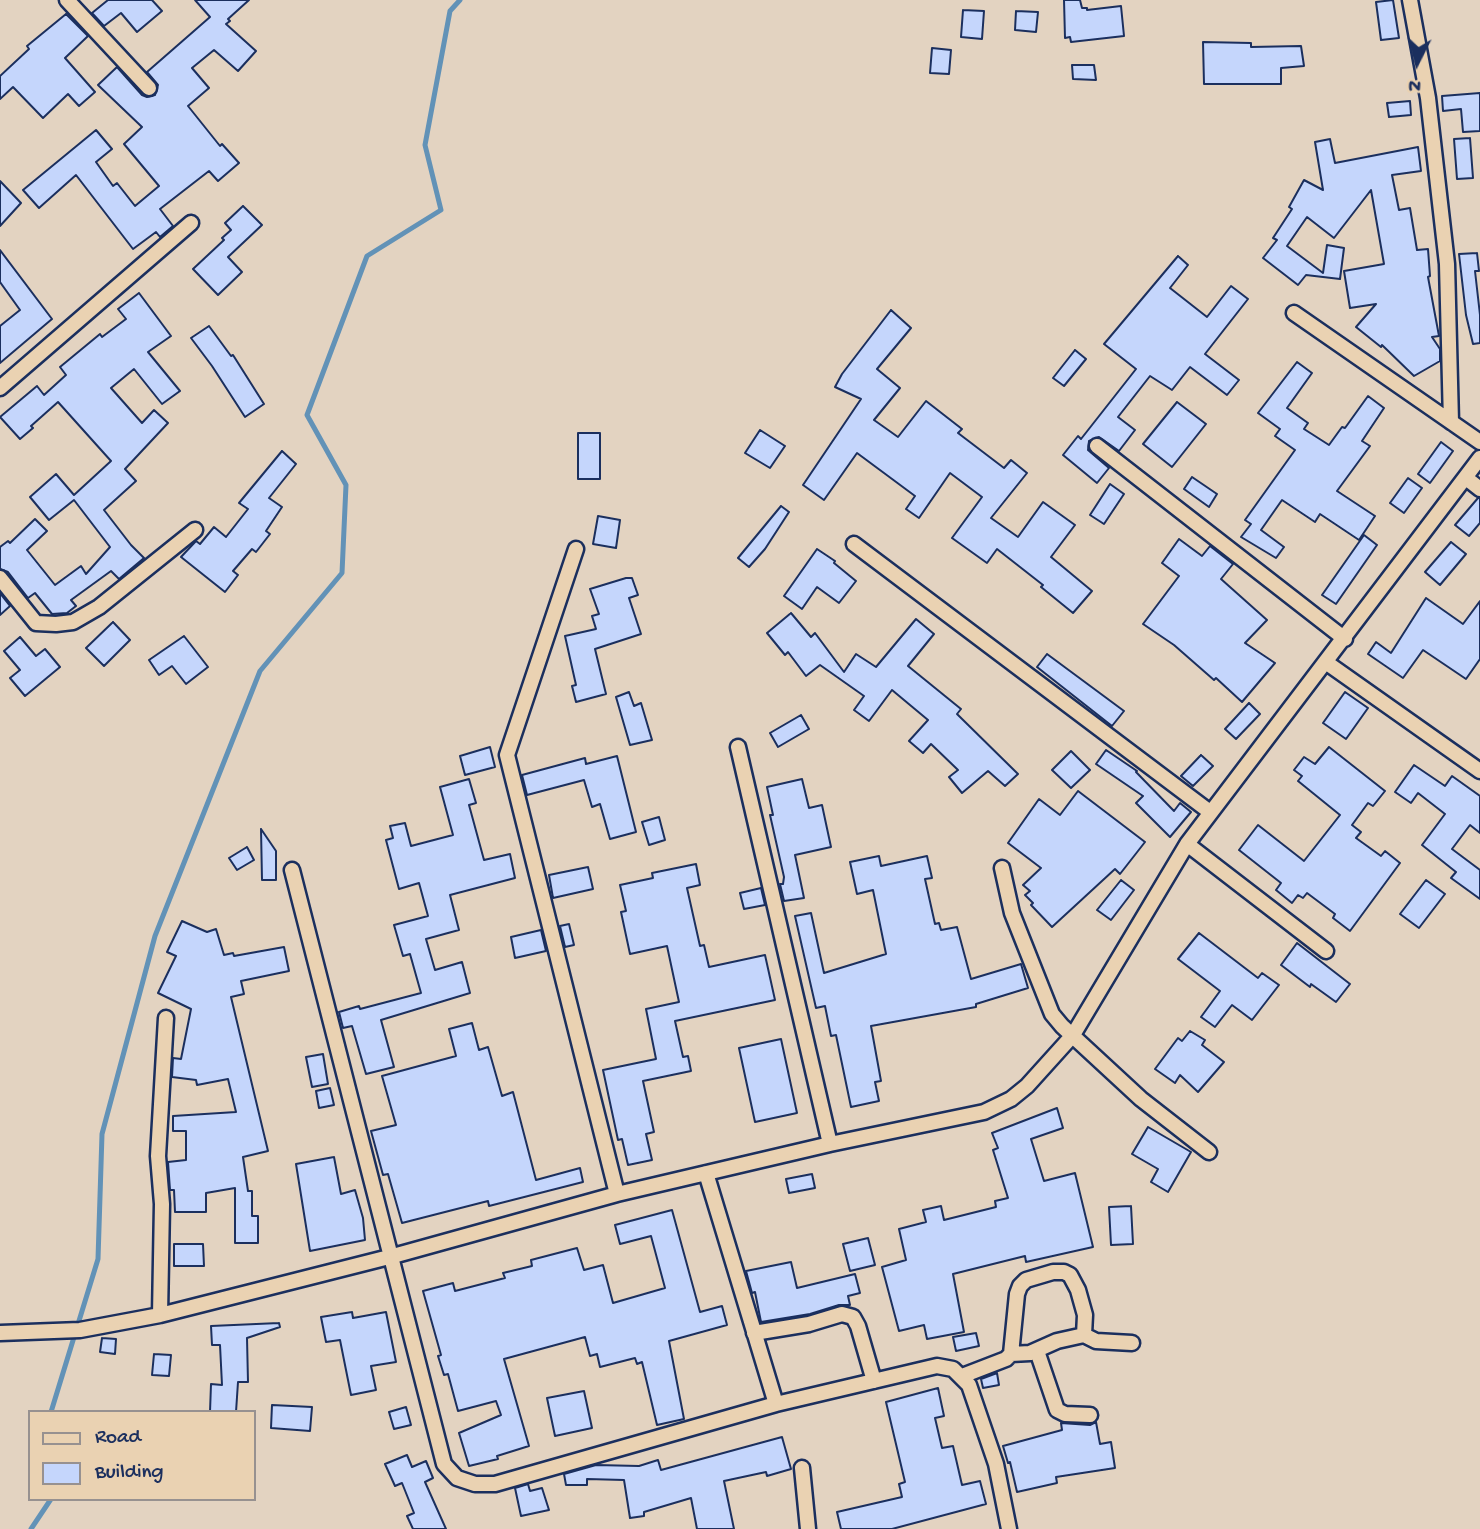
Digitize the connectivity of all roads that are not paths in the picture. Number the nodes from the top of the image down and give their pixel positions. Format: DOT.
graph roads {
  1 [pos="66,0"];
  2 [pos="1410,0"];
  3 [pos="149,88"];
  4 [pos="191,223"];
  5 [pos="1294,313"];
  6 [pos="0,388"];
  7 [pos="1451,422"];
  8 [pos="1480,442"];
  9 [pos="1097,446"];
  10 [pos="1480,458"];
  11 [pos="1466,478"];
  12 [pos="1480,489"];
  13 [pos="195,530"];
  14 [pos="854,544"];
  15 [pos="576,549"];
  16 [pos="0,578"];
  17 [pos="1345,639"];
  18 [pos="1326,663"];
  19 [pos="738,747"];
  20 [pos="1480,771"];
  21 [pos="1210,812"];
  22 [pos="1187,844"];
  23 [pos="1002,868"];
  24 [pos="292,870"];
  25 [pos="1326,951"];
  26 [pos="166,1018"];
  27 [pos="1073,1035"];
  28 [pos="830,1144"];
  29 [pos="1209,1152"];
  30 [pos="706,1173"];
  31 [pos="617,1194"];
  32 [pos="393,1256"];
  33 [pos="160,1315"];
  34 [pos="0,1333"];
  35 [pos="754,1333"];
  36 [pos="1084,1335"];
  37 [pos="1132,1343"];
  38 [pos="1037,1351"];
  39 [pos="1011,1354"];
  40 [pos="962,1376"];
  41 [pos="874,1381"];
  42 [pos="776,1404"];
  43 [pos="1090,1415"];
  44 [pos="802,1468"];
  45 [pos="808,1529"];
  46 [pos="1009,1529"];
  1 -- 3 [label="street"];
  2 -- 7 [label="street"];
  4 -- 6 [label="street"];
  5 -- 7 [label="street"];
  7 -- 8 [label="street"];
  9 -- 17 [label="street"];
  10 -- 11 [label="street"];
  11 -- 12 [label="street"];
  11 -- 17 [label="street"];
  13 -- 16 [label="street"];
  14 -- 21 [label="street"];
  15 -- 31 [label="street"];
  17 -- 18 [label="street"];
  18 -- 20 [label="street"];
  18 -- 21 [label="street"];
  19 -- 28 [label="street"];
  21 -- 22 [label="street"];
  22 -- 25 [label="street"];
  22 -- 27 [label="street"];
  23 -- 27 [label="street"];
  24 -- 32 [label="street"];
  26 -- 33 [label="street"];
  27 -- 28 [label="street"];
  27 -- 29 [label="street"];
  28 -- 30 [label="street"];
  30 -- 31 [label="street"];
  30 -- 35 [label="street"];
  31 -- 32 [label="street"];
  32 -- 33 [label="street"];
  32 -- 42 [label="street"];
  33 -- 34 [label="street"];
  35 -- 41 [label="street"];
  35 -- 42 [label="street"];
  36 -- 37 [label="street"];
  36 -- 38 [label="street"];
  36 -- 39 [label="street"];
  38 -- 39 [label="street"];
  38 -- 43 [label="street"];
  39 -- 40 [label="street"];
  40 -- 41 [label="street"];
  40 -- 46 [label="street"];
  41 -- 42 [label="street"];
  44 -- 45 [label="street"];
}
